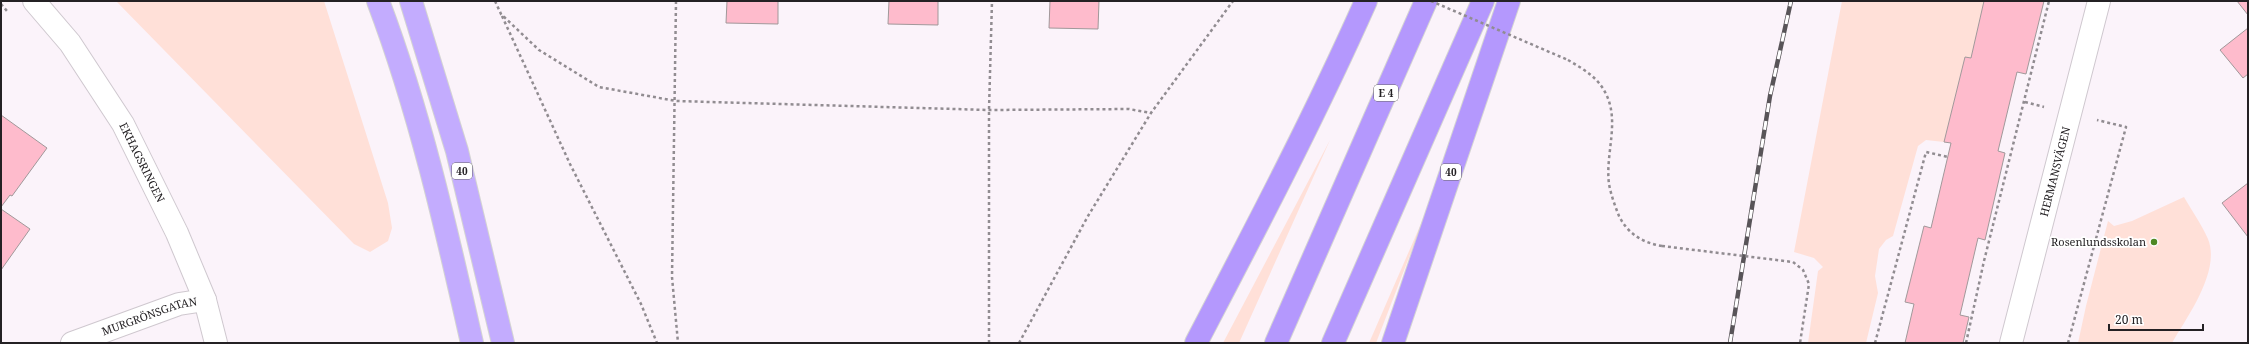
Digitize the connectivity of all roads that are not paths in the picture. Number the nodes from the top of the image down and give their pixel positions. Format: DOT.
graph roads {
  1 [pos="34,1"];
  2 [pos="378,1"];
  3 [pos="410,1"];
  4 [pos="1366,1"];
  5 [pos="1426,1"];
  6 [pos="1483,1"];
  7 [pos="1509,1"];
  8 [pos="2099,1"];
  9 [pos="205,300"];
  10 [pos="72,343"];
  11 [pos="216,343"];
  12 [pos="472,343"];
  13 [pos="503,343"];
  14 [pos="1196,343"];
  15 [pos="1276,343"];
  16 [pos="1333,343"];
  17 [pos="1393,343"];
  18 [pos="2011,343"];
  1 -- 9 [label="street, EKHAGSRINGEN"];
  2 -- 12 [label="highway"];
  3 -- 13 [label="highway, 40"];
  4 -- 14 [label="highway"];
  5 -- 15 [label="highway, E 4"];
  6 -- 16 [label="highway"];
  7 -- 17 [label="highway, 40"];
  8 -- 18 [label="street, HERMANSVÄGEN"];
  9 -- 10 [label="street, MURGRÖNSGATAN"];
  9 -- 11 [label="street, EKHAGSRINGEN"];
}
